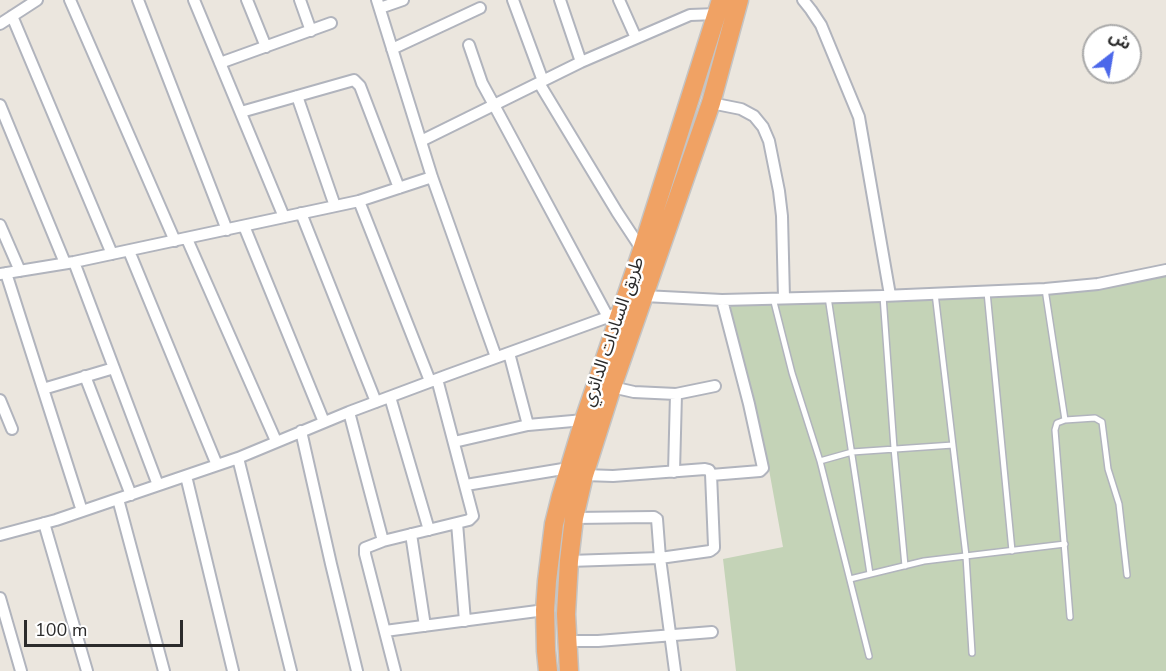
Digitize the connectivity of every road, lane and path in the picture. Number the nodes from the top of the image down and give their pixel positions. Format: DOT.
graph roads {
  1 [pos="37,0"];
  2 [pos="70,0"];
  3 [pos="138,0"];
  4 [pos="194,0"];
  5 [pos="247,0"];
  6 [pos="300,0"];
  7 [pos="403,0"];
  8 [pos="513,0"];
  9 [pos="560,0"];
  10 [pos="619,0"];
  11 [pos="739,0"];
  12 [pos="803,0"];
  13 [pos="379,4"];
  14 [pos="719,7"];
  15 [pos="480,8"];
  16 [pos="12,16"];
  17 [pos="331,23"];
  18 [pos="0,24"];
  19 [pos="311,31"];
  20 [pos="636,38"];
  21 [pos="469,45"];
  22 [pos="266,47"];
  23 [pos="392,49"];
  24 [pos="581,62"];
  25 [pos="220,63"];
  26 [pos="541,82"];
  27 [pos="297,96"];
  28 [pos="711,103"];
  29 [pos="0,105"];
  30 [pos="494,105"];
  31 [pos="241,112"];
  32 [pos="683,120"];
  33 [pos="703,128"];
  34 [pos="421,141"];
  35 [pos="432,177"];
  36 [pos="399,188"];
  37 [pos="359,201"];
  38 [pos="335,206"];
  39 [pos="301,213"];
  40 [pos="284,217"];
  41 [pos="0,225"];
  42 [pos="244,226"];
  43 [pos="227,230"];
  44 [pos="187,239"];
  45 [pos="175,241"];
  46 [pos="642,250"];
  47 [pos="129,251"];
  48 [pos="112,254"];
  49 [pos="69,263"];
  50 [pos="1166,270"];
  51 [pos="20,271"];
  52 [pos="3,274"];
  53 [pos="1045,289"];
  54 [pos="987,292"];
  55 [pos="935,293"];
  56 [pos="644,296"];
  57 [pos="886,296"];
  58 [pos="828,297"];
  59 [pos="778,298"];
  60 [pos="722,300"];
  61 [pos="615,313"];
  62 [pos="509,353"];
  63 [pos="496,357"];
  64 [pos="114,368"];
  65 [pos="85,376"];
  66 [pos="433,380"];
  67 [pos="715,386"];
  68 [pos="612,387"];
  69 [pos="43,389"];
  70 [pos="676,394"];
  71 [pos="390,397"];
  72 [pos="0,400"];
  73 [pos="376,402"];
  74 [pos="349,412"];
  75 [pos="584,420"];
  76 [pos="1065,420"];
  77 [pos="324,422"];
  78 [pos="528,425"];
  79 [pos="12,429"];
  80 [pos="301,431"];
  81 [pos="276,441"];
  82 [pos="454,442"];
  83 [pos="953,445"];
  84 [pos="894,448"];
  85 [pos="852,452"];
  86 [pos="238,458"];
  87 [pos="820,461"];
  88 [pos="218,465"];
  89 [pos="576,472"];
  90 [pos="674,472"];
  91 [pos="711,475"];
  92 [pos="186,476"];
  93 [pos="158,485"];
  94 [pos="466,485"];
  95 [pos="131,495"];
  96 [pos="118,499"];
  97 [pos="82,511"];
  98 [pos="574,518"];
  99 [pos="44,523"];
  100 [pos="457,523"];
  101 [pos="429,530"];
  102 [pos="411,534"];
  103 [pos="0,535"];
  104 [pos="382,541"];
  105 [pos="1065,544"];
  106 [pos="1012,551"];
  107 [pos="966,556"];
  108 [pos="660,558"];
  109 [pos="568,561"];
  110 [pos="905,566"];
  111 [pos="870,574"];
  112 [pos="1127,575"];
  113 [pos="850,579"];
  114 [pos="0,598"];
  115 [pos="545,610"];
  116 [pos="1070,617"];
  117 [pos="465,621"];
  118 [pos="425,626"];
  119 [pos="385,631"];
  120 [pos="712,632"];
  121 [pos="670,635"];
  122 [pos="566,640"];
  123 [pos="972,653"];
  124 [pos="869,656"];
  125 [pos="21,671"];
  126 [pos="87,671"];
  127 [pos="164,671"];
  128 [pos="233,671"];
  129 [pos="291,671"];
  130 [pos="357,671"];
  131 [pos="394,671"];
  132 [pos="548,671"];
  133 [pos="569,671"];
  134 [pos="675,671"];
  1 -- 16 [label="street"];
  2 -- 45 [label="street"];
  3 -- 43 [label="street"];
  4 -- 25 [label="street"];
  5 -- 22 [label="street"];
  6 -- 19 [label="street"];
  7 -- 13 [label="street"];
  8 -- 26 [label="street"];
  9 -- 24 [label="street"];
  10 -- 20 [label="street"];
  11 -- 28 [label="highway, طريق السادات الدائري"];
  12 -- 57 [label="street"];
  13 -- 23 [label="street"];
  14 -- 20 [label="street"];
  14 -- 32 [label="highway, طريق السادات الدائري"];
  15 -- 23 [label="street"];
  16 -- 18 [label="street"];
  16 -- 48 [label="street"];
  17 -- 19 [label="street"];
  19 -- 22 [label="street"];
  20 -- 24 [label="street"];
  21 -- 30 [label="street"];
  22 -- 25 [label="street"];
  23 -- 34 [label="street"];
  24 -- 26 [label="street"];
  25 -- 31 [label="street"];
  26 -- 30 [label="street"];
  26 -- 46 [label="street"];
  27 -- 31 [label="street"];
  27 -- 36 [label="street"];
  27 -- 38 [label="street"];
  28 -- 33 [label="highway, طريق السادات الدائري"];
  28 -- 59 [label="street"];
  29 -- 49 [label="street"];
  30 -- 34 [label="street"];
  30 -- 61 [label="street"];
  31 -- 40 [label="street"];
  32 -- 33 [label="highway"];
  32 -- 46 [label="highway, طريق السادات الدائري"];
  33 -- 56 [label="highway, طريق السادات الدائري"];
  34 -- 35 [label="street"];
  35 -- 36 [label="street"];
  35 -- 63 [label="street"];
  36 -- 37 [label="street"];
  37 -- 38 [label="street"];
  37 -- 66 [label="street"];
  38 -- 39 [label="street"];
  39 -- 40 [label="street"];
  39 -- 73 [label="street"];
  40 -- 42 [label="street"];
  41 -- 51 [label="street"];
  42 -- 43 [label="street"];
  42 -- 77 [label="street"];
  43 -- 44 [label="street"];
  44 -- 45 [label="street"];
  44 -- 81 [label="street"];
  45 -- 47 [label="street"];
  46 -- 61 [label="highway, طريق السادات الدائري"];
  47 -- 48 [label="street"];
  47 -- 88 [label="street"];
  48 -- 49 [label="street"];
  49 -- 51 [label="street"];
  49 -- 64 [label="street"];
  50 -- 53 [label="street"];
  51 -- 52 [label="street"];
  52 -- 69 [label="street"];
  53 -- 54 [label="street"];
  53 -- 76 [label="lane"];
  54 -- 55 [label="street"];
  54 -- 106 [label="lane"];
  55 -- 57 [label="street"];
  55 -- 83 [label="lane"];
  56 -- 60 [label="street"];
  56 -- 68 [label="highway, طريق السادات الدائري"];
  57 -- 58 [label="street"];
  57 -- 84 [label="lane"];
  58 -- 59 [label="street"];
  58 -- 85 [label="lane"];
  59 -- 60 [label="street"];
  59 -- 87 [label="lane"];
  60 -- 91 [label="street"];
  61 -- 62 [label="street"];
  61 -- 75 [label="highway, طريق السادات الدائري"];
  62 -- 63 [label="street"];
  62 -- 78 [label="street"];
  63 -- 66 [label="street"];
  64 -- 65 [label="street"];
  64 -- 93 [label="street"];
  65 -- 69 [label="street"];
  65 -- 95 [label="street"];
  66 -- 71 [label="street"];
  66 -- 82 [label="street"];
  67 -- 70 [label="street"];
  68 -- 70 [label="street"];
  68 -- 89 [label="highway, طريق السادات الدائري"];
  69 -- 97 [label="street"];
  70 -- 90 [label="street"];
  71 -- 73 [label="street"];
  71 -- 101 [label="street"];
  72 -- 79 [label="street"];
  73 -- 74 [label="street"];
  74 -- 77 [label="street"];
  74 -- 104 [label="street"];
  75 -- 78 [label="street"];
  75 -- 89 [label="highway, طريق السادات الدائري"];
  76 -- 105 [label="lane"];
  76 -- 112 [label="lane"];
  77 -- 80 [label="street"];
  78 -- 82 [label="street"];
  80 -- 81 [label="street"];
  80 -- 130 [label="street"];
  81 -- 86 [label="street"];
  82 -- 94 [label="street"];
  83 -- 84 [label="lane"];
  83 -- 107 [label="lane"];
  84 -- 85 [label="lane"];
  84 -- 110 [label="lane"];
  85 -- 87 [label="lane"];
  85 -- 111 [label="lane"];
  86 -- 88 [label="street"];
  86 -- 129 [label="street"];
  87 -- 113 [label="lane"];
  88 -- 92 [label="street"];
  89 -- 90 [label="street"];
  89 -- 94 [label="street"];
  89 -- 98 [label="highway, طريق السادات الدائري"];
  89 -- 115 [label="highway, طريق السادات الدائري"];
  90 -- 91 [label="street"];
  91 -- 108 [label="street"];
  92 -- 93 [label="street"];
  92 -- 128 [label="street"];
  93 -- 95 [label="street"];
  94 -- 100 [label="street"];
  95 -- 96 [label="street"];
  96 -- 97 [label="street"];
  96 -- 127 [label="street"];
  97 -- 99 [label="street"];
  98 -- 108 [label="street"];
  98 -- 109 [label="highway, طريق السادات الدائري"];
  99 -- 103 [label="street"];
  99 -- 126 [label="street"];
  100 -- 101 [label="street"];
  100 -- 117 [label="street"];
  101 -- 102 [label="street"];
  102 -- 104 [label="street"];
  102 -- 118 [label="street"];
  104 -- 119 [label="street"];
  105 -- 106 [label="lane"];
  105 -- 116 [label="lane"];
  106 -- 107 [label="lane"];
  107 -- 110 [label="lane"];
  107 -- 123 [label="lane"];
  108 -- 109 [label="street"];
  108 -- 121 [label="street"];
  109 -- 122 [label="highway, طريق السادات الدائري"];
  110 -- 111 [label="lane"];
  111 -- 113 [label="lane"];
  113 -- 124 [label="lane"];
  114 -- 125 [label="street"];
  115 -- 117 [label="street"];
  115 -- 132 [label="highway, طريق السادات الدائري"];
  117 -- 118 [label="street"];
  118 -- 119 [label="street"];
  119 -- 131 [label="street"];
  120 -- 121 [label="street"];
  121 -- 122 [label="street"];
  121 -- 134 [label="street"];
  122 -- 133 [label="highway, طريق السادات الدائري"];
}
